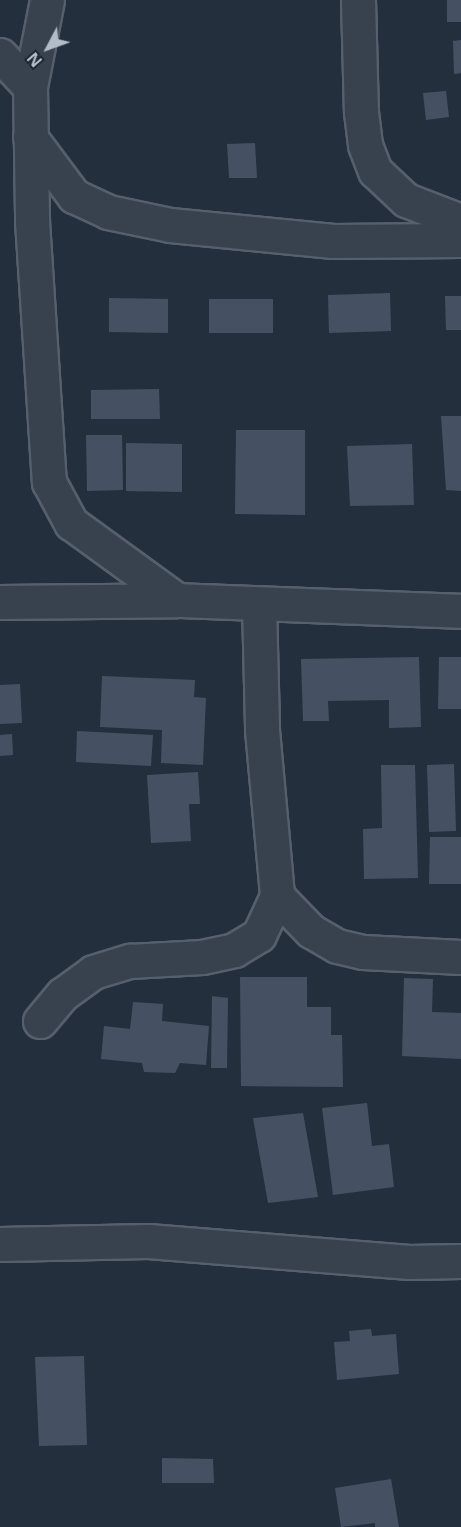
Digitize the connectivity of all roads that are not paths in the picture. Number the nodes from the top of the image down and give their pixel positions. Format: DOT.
graph roads {
  1 [pos="47,0"];
  2 [pos="358,0"];
  3 [pos="0,55"];
  4 [pos="30,87"];
  5 [pos="30,137"];
  6 [pos="461,221"];
  7 [pos="461,240"];
  8 [pos="177,600"];
  9 [pos="0,602"];
  10 [pos="259,604"];
  11 [pos="461,610"];
  12 [pos="277,896"];
  13 [pos="461,957"];
  14 [pos="40,1021"];
  15 [pos="0,1244"];
  16 [pos="461,1261"];
  1 -- 4 [label="street"];
  2 -- 6 [label="street"];
  3 -- 4 [label="street"];
  4 -- 5 [label="street"];
  5 -- 7 [label="street"];
  5 -- 8 [label="street"];
  8 -- 9 [label="street"];
  8 -- 10 [label="street"];
  10 -- 11 [label="street"];
  10 -- 12 [label="street"];
  12 -- 13 [label="street"];
  12 -- 14 [label="street"];
  15 -- 16 [label="street"];
}
